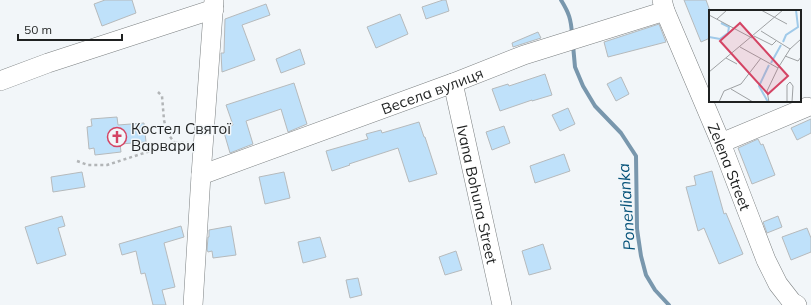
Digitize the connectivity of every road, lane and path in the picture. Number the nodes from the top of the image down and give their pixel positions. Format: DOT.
graph roads {
  1 [pos="214,4"];
  2 [pos="664,5"];
  3 [pos="0,81"];
  4 [pos="453,83"];
  5 [pos="158,92"];
  6 [pos="807,106"];
  7 [pos="175,143"];
  8 [pos="721,143"];
  9 [pos="191,144"];
  10 [pos="77,161"];
  11 [pos="201,175"];
  12 [pos="496,303"];
  13 [pos="193,305"];
  14 [pos="797,305"];
  1 -- 3 [label="street"];
  1 -- 11 [label="street"];
  2 -- 4 [label="street, Весела вулиця"];
  2 -- 8 [label="street, Zelena Street"];
  4 -- 11 [label="street, Весела вулиця"];
  4 -- 12 [label="street, Ivana Bohuna Street"];
  5 -- 7 [label="path"];
  6 -- 8 [label="street"];
  7 -- 9 [label="path"];
  7 -- 10 [label="path"];
  8 -- 14 [label="street, Zelena Street"];
  11 -- 13 [label="street"];
}
